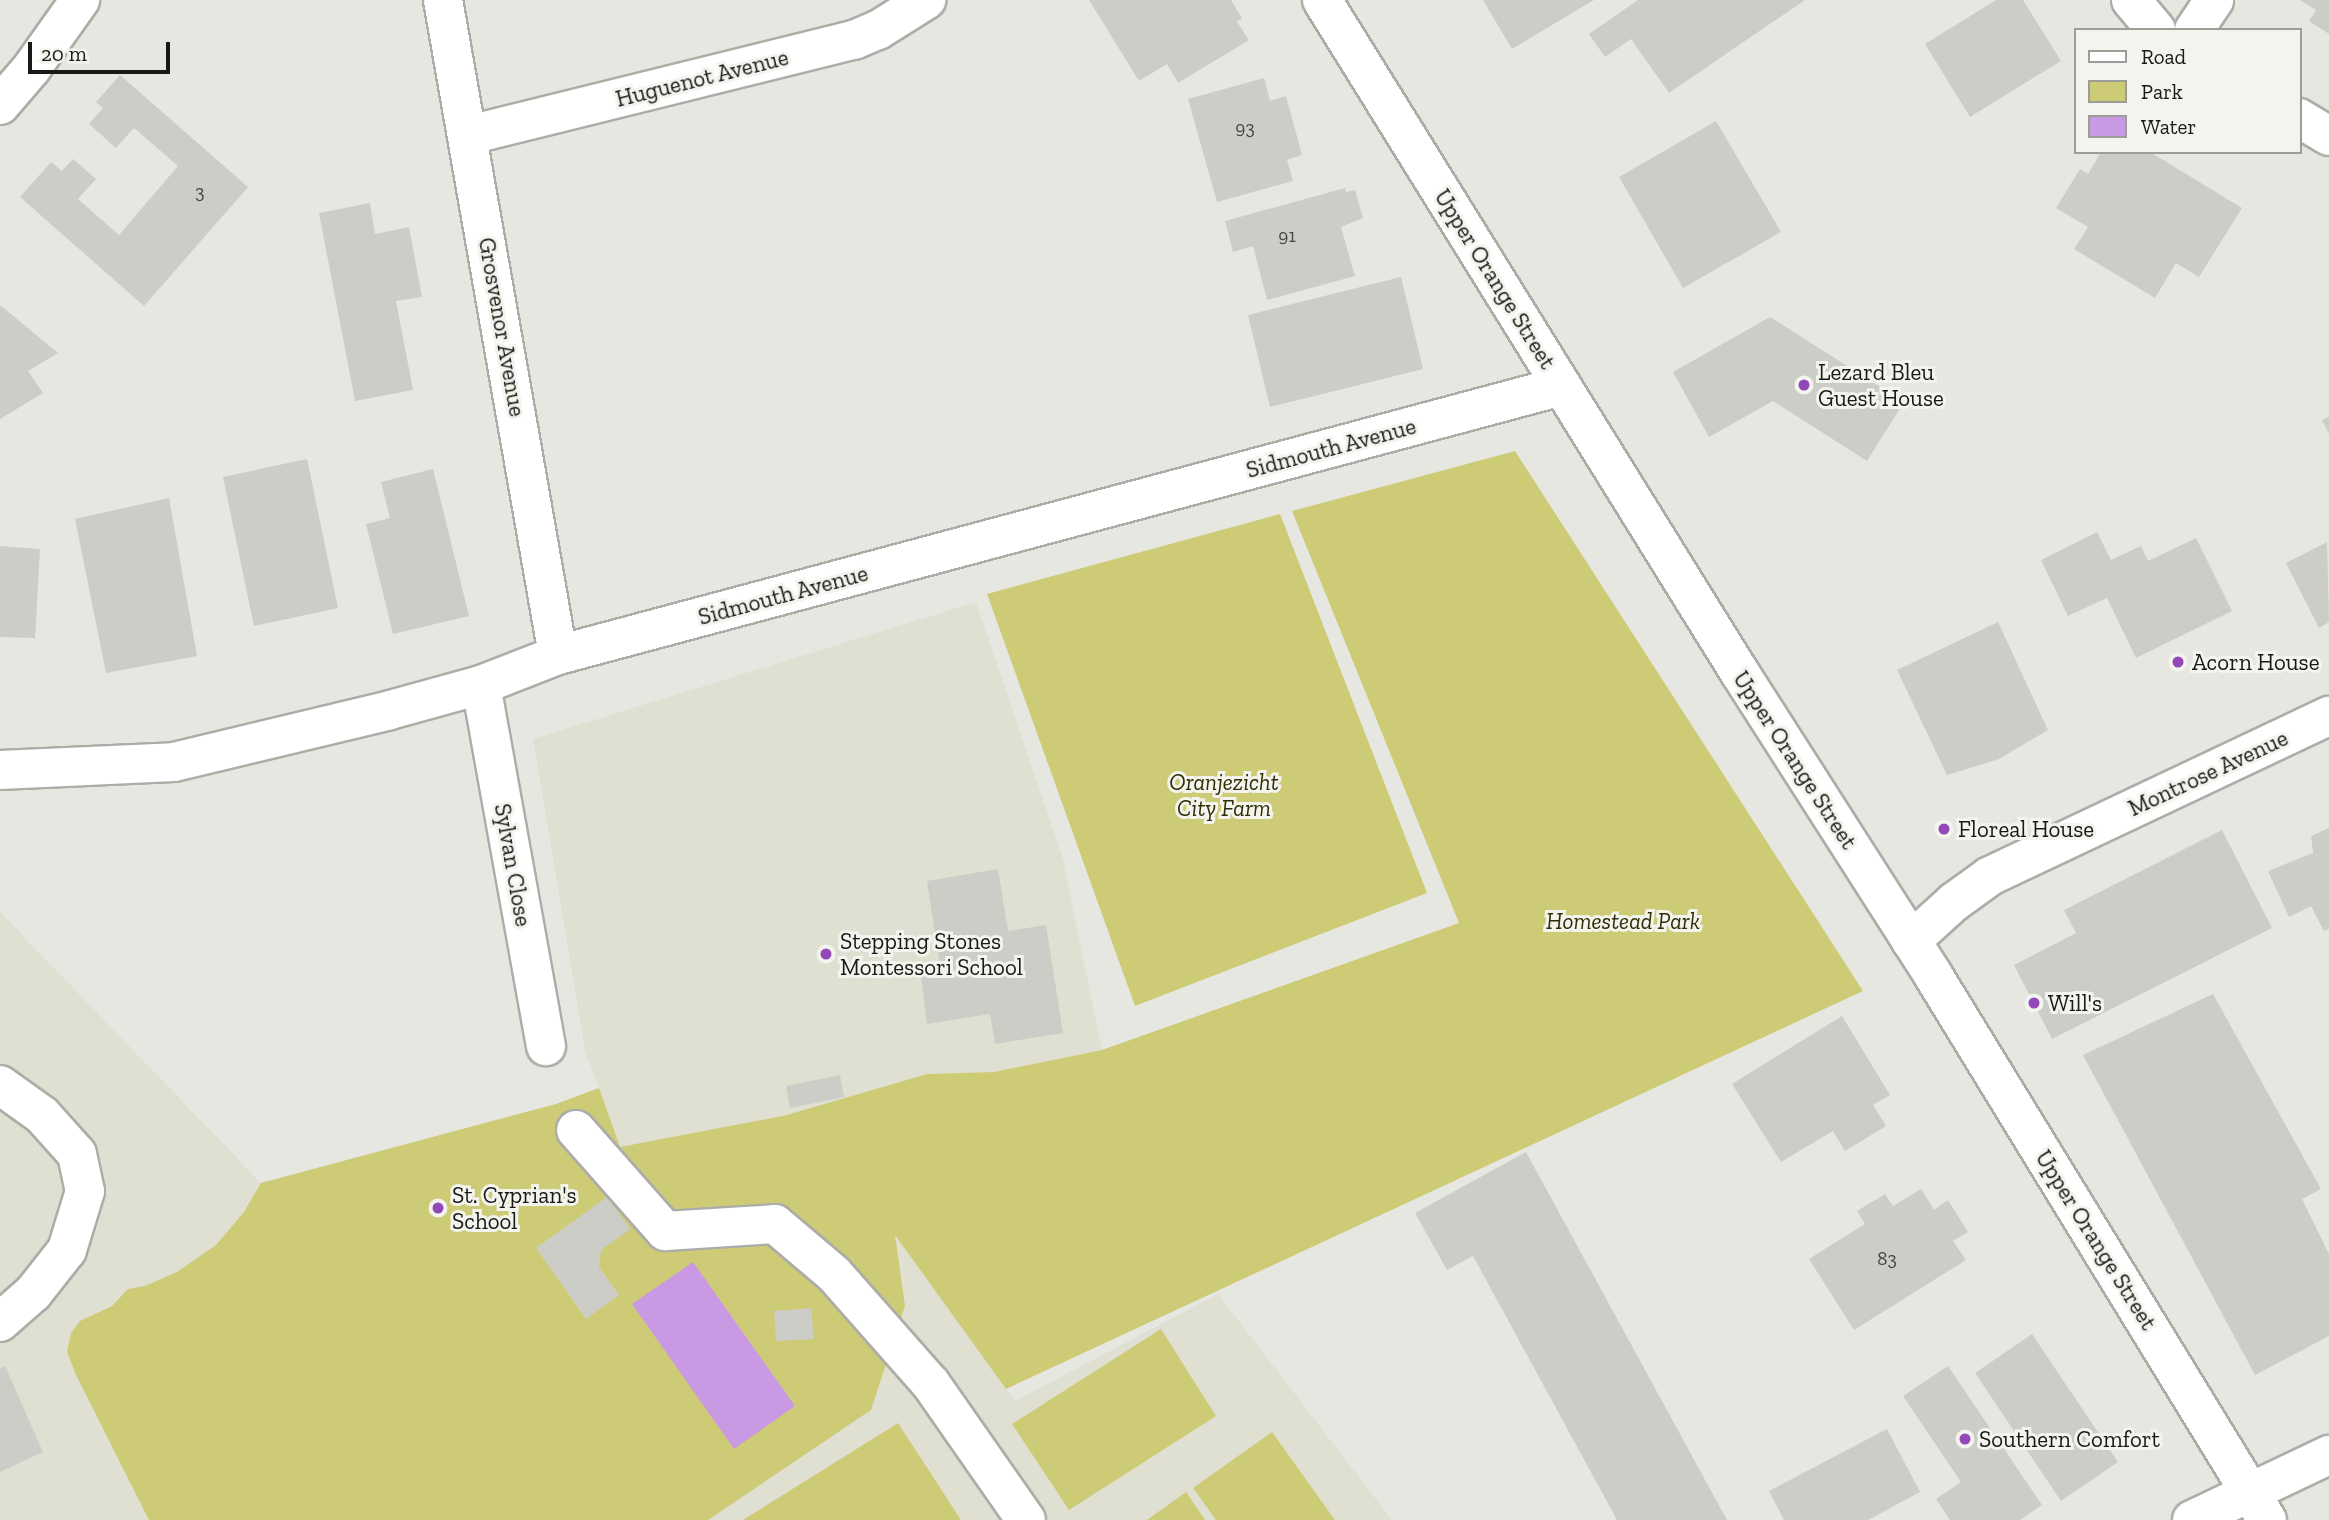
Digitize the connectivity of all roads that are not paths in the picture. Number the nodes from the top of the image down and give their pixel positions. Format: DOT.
graph roads {
  1 [pos="80,0"];
  2 [pos="443,0"];
  3 [pos="926,0"];
  4 [pos="1322,0"];
  5 [pos="2131,0"];
  6 [pos="2214,0"];
  7 [pos="2154,28"];
  8 [pos="2195,28"];
  9 [pos="0,105"];
  10 [pos="2301,119"];
  11 [pos="469,135"];
  12 [pos="2329,136"];
  13 [pos="1562,386"];
  14 [pos="558,655"];
  15 [pos="481,685"];
  16 [pos="2329,716"];
  17 [pos="0,770"];
  18 [pos="1911,941"];
  19 [pos="546,1046"];
  20 [pos="0,1085"];
  21 [pos="576,1130"];
  22 [pos="0,1322"];
  23 [pos="2329,1455"];
  24 [pos="2259,1506"];
  25 [pos="1026,1520"];
  26 [pos="2192,1520"];
  1 -- 9 [label="street"];
  2 -- 11 [label="street, Grosvenor Avenue"];
  3 -- 11 [label="street, Huguenot Avenue"];
  4 -- 13 [label="street, Upper Orange Street"];
  5 -- 7 [label="street"];
  6 -- 8 [label="street"];
  10 -- 12 [label="street"];
  11 -- 14 [label="street, Grosvenor Avenue"];
  13 -- 14 [label="street, Sidmouth Avenue"];
  13 -- 18 [label="street, Upper Orange Street"];
  14 -- 15 [label="street, Sidmouth Avenue"];
  15 -- 17 [label="street, Sidmouth Avenue"];
  15 -- 19 [label="street, Sylvan Close"];
  16 -- 18 [label="street, Montrose Avenue"];
  18 -- 24 [label="street, Upper Orange Street"];
  20 -- 22 [label="street"];
  21 -- 25 [label="street"];
  23 -- 24 [label="street"];
  24 -- 26 [label="street"];
}
